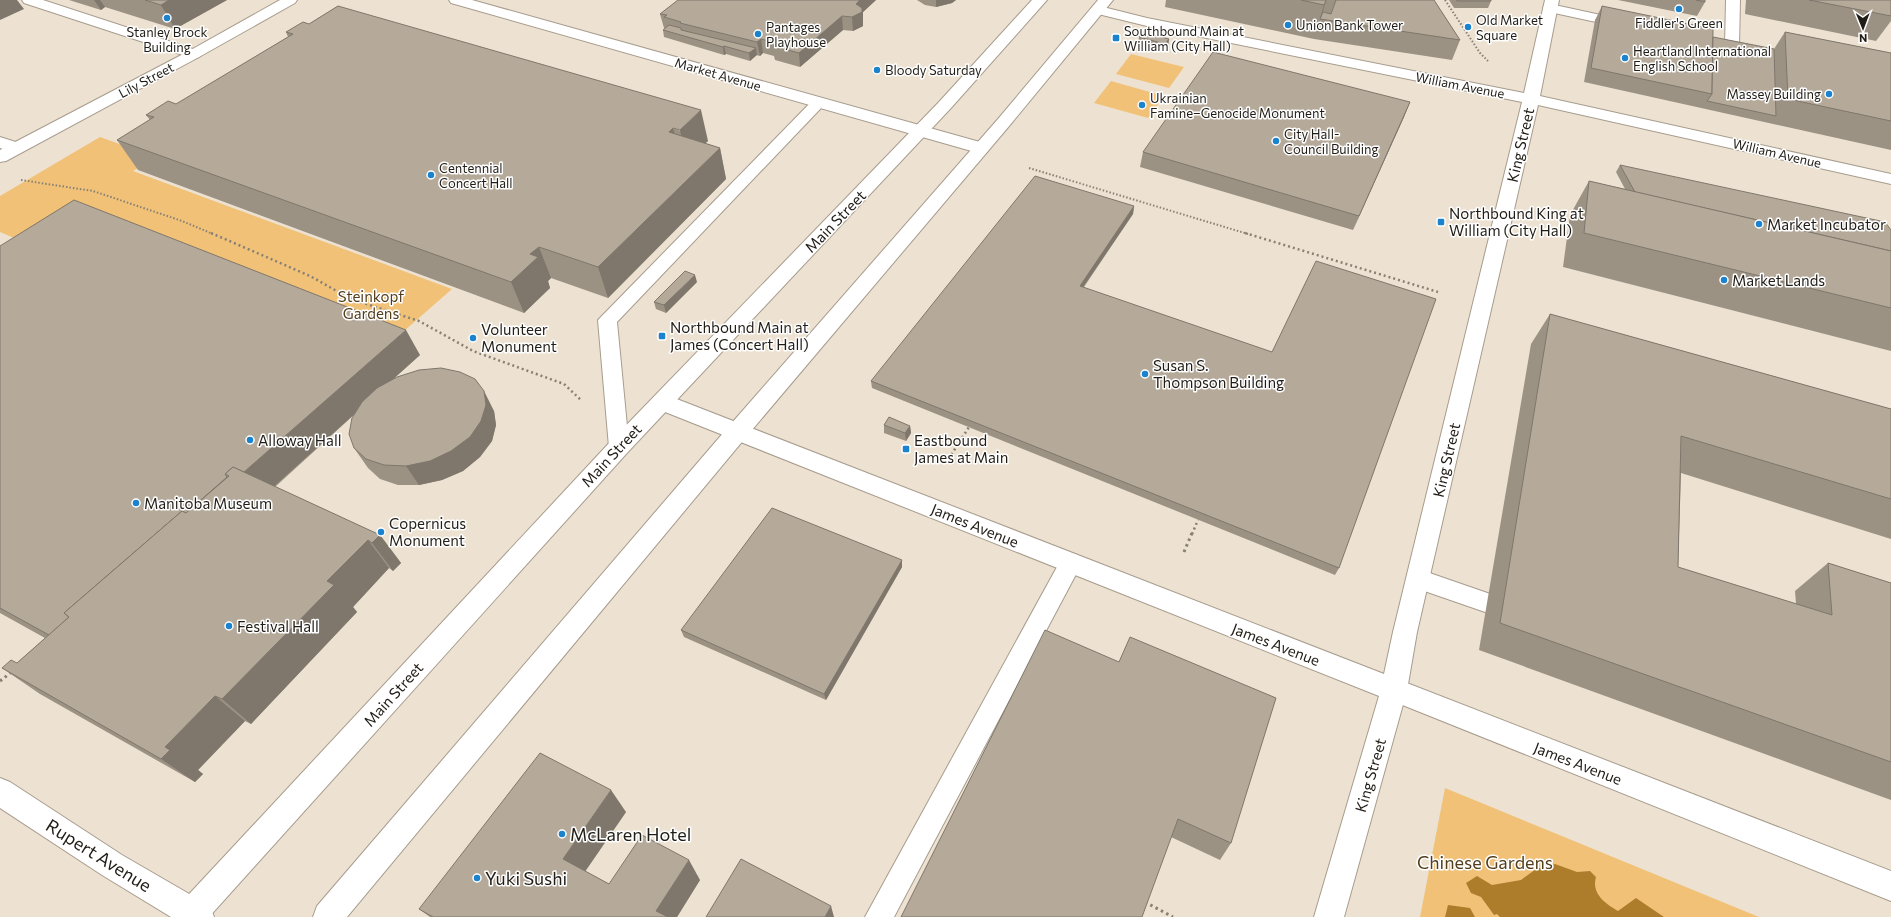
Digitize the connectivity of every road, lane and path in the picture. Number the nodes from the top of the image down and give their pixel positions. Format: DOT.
graph roads {
  1 [pos="29,0"];
  2 [pos="290,0"];
  3 [pos="456,0"];
  4 [pos="1040,0"];
  5 [pos="1445,0"];
  6 [pos="1733,0"];
  7 [pos="1551,4"];
  8 [pos="1102,5"];
  9 [pos="1641,27"];
  10 [pos="1717,43"];
  11 [pos="1732,46"];
  12 [pos="1747,49"];
  13 [pos="194,54"];
  14 [pos="1491,64"];
  15 [pos="1531,98"];
  16 [pos="818,103"];
  17 [pos="919,132"];
  18 [pos="0,142"];
  19 [pos="16,148"];
  20 [pos="980,148"];
  21 [pos="0,157"];
  22 [pos="1029,168"];
  23 [pos="17,179"];
  24 [pos="1891,179"];
  25 [pos="1438,292"];
  26 [pos="662,402"];
  27 [pos="584,403"];
  28 [pos="969,428"];
  29 [pos="738,431"];
  30 [pos="619,446"];
  31 [pos="946,463"];
  32 [pos="1198,520"];
  33 [pos="1184,552"];
  34 [pos="1072,563"];
  35 [pos="1418,579"];
  36 [pos="1532,618"];
  37 [pos="17,668"];
  38 [pos="0,681"];
  39 [pos="1394,690"];
  40 [pos="0,792"];
  41 [pos="1891,886"];
  42 [pos="1145,902"];
  43 [pos="193,916"];
  44 [pos="328,917"];
  45 [pos="879,917"];
  46 [pos="1173,917"];
  47 [pos="1329,917"];
  1 -- 13 [label="main road"];
  2 -- 13 [label="main road, Lily Street"];
  3 -- 16 [label="main road, Market Avenue"];
  4 -- 17 [label="main road, Main Street"];
  5 -- 14 [label="path"];
  6 -- 11 [label="lane"];
  7 -- 9 [label="lane"];
  7 -- 15 [label="main road, King Street"];
  8 -- 15 [label="main road, William Avenue"];
  8 -- 20 [label="main road"];
  10 -- 11 [label="lane"];
  11 -- 12 [label="lane"];
  13 -- 19 [label="main road, Lily Street"];
  15 -- 24 [label="main road, William Avenue"];
  15 -- 35 [label="main road, King Street"];
  16 -- 17 [label="main road, Market Avenue"];
  16 -- 30 [label="lane"];
  17 -- 20 [label="main road, Market Avenue"];
  17 -- 26 [label="main road, Main Street"];
  18 -- 19 [label="main road"];
  19 -- 21 [label="main road, Lily Street"];
  20 -- 29 [label="main road"];
  22 -- 25 [label="path"];
  23 -- 27 [label="path"];
  26 -- 29 [label="main road, James Avenue"];
  26 -- 30 [label="main road, Main Street"];
  28 -- 31 [label="path"];
  29 -- 34 [label="main road, James Avenue"];
  29 -- 44 [label="main road"];
  30 -- 43 [label="main road, Main Street"];
  32 -- 33 [label="path"];
  34 -- 39 [label="main road, James Avenue"];
  34 -- 45 [label="lane"];
  35 -- 36 [label="lane"];
  35 -- 39 [label="main road, King Street"];
  37 -- 38 [label="path"];
  39 -- 41 [label="main road, James Avenue"];
  39 -- 47 [label="main road, King Street"];
  40 -- 43 [label="main road, Rupert Avenue"];
  42 -- 46 [label="path"];
}
